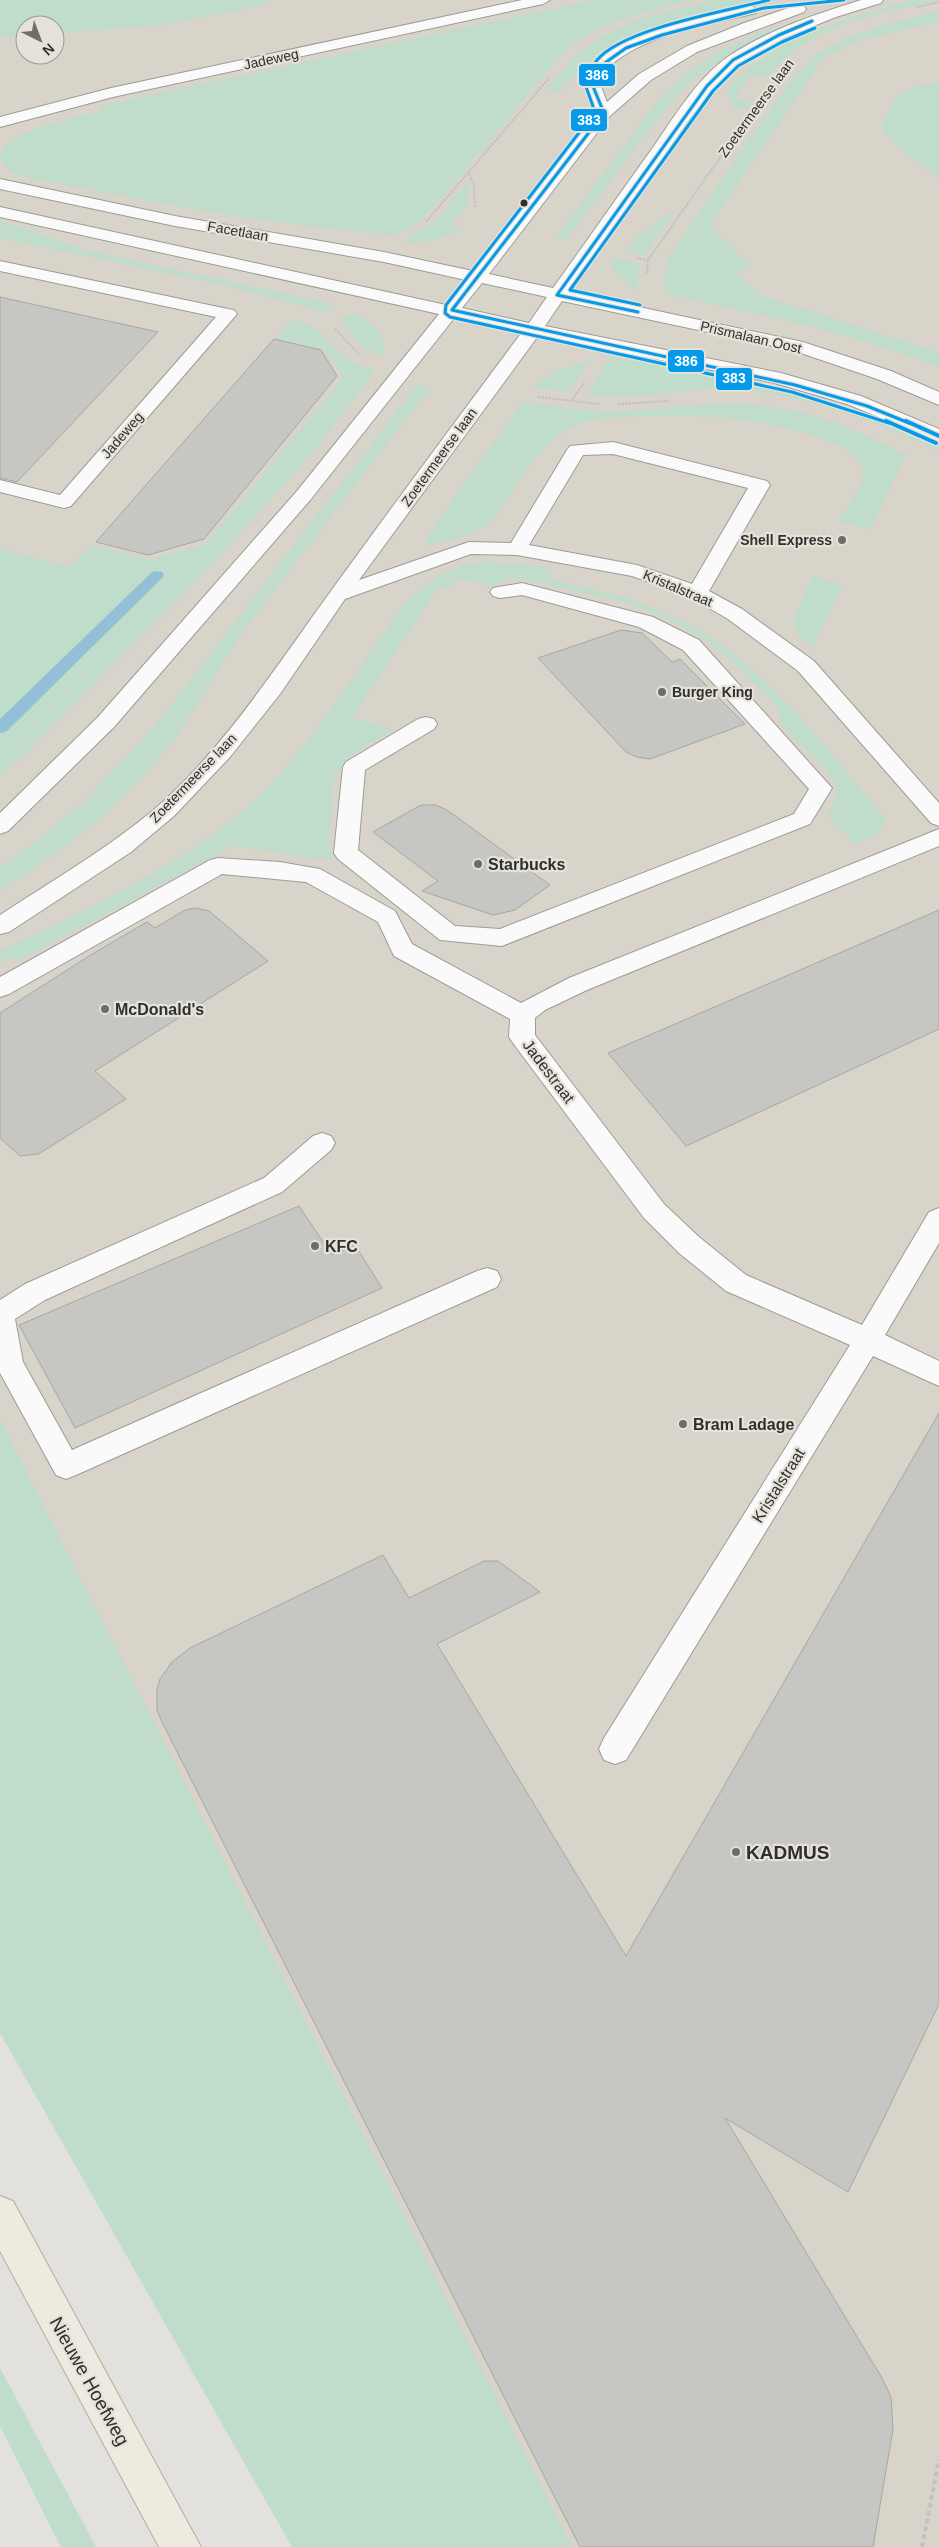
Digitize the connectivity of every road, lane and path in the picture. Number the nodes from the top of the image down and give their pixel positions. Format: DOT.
graph roads {
  1 [pos="543,0"];
  2 [pos="844,0"];
  3 [pos="876,0"];
  4 [pos="939,2"];
  5 [pos="815,4"];
  6 [pos="911,9"];
  7 [pos="555,72"];
  8 [pos="770,88"];
  9 [pos="604,113"];
  10 [pos="0,122"];
  11 [pos="0,184"];
  12 [pos="0,212"];
  13 [pos="384,257"];
  14 [pos="0,266"];
  15 [pos="476,277"];
  16 [pos="646,277"];
  17 [pos="556,295"];
  18 [pos="452,310"];
  19 [pos="534,330"];
  20 [pos="939,399"];
  21 [pos="939,436"];
  22 [pos="0,486"];
  23 [pos="517,549"];
  24 [pos="500,592"];
  25 [pos="697,593"];
  26 [pos="338,595"];
  27 [pos="426,724"];
  28 [pos="939,818"];
  29 [pos="0,826"];
  30 [pos="939,837"];
  31 [pos="0,926"];
  32 [pos="0,988"];
  33 [pos="523,1015"];
  34 [pos="322,1143"];
  35 [pos="939,1220"];
  36 [pos="488,1279"];
  37 [pos="868,1340"];
  38 [pos="939,1374"];
  39 [pos="615,1749"];
  40 [pos="0,2214"];
  41 [pos="939,2459"];
  42 [pos="181,2547"];
  43 [pos="922,2547"];
  1 -- 10 [label="street, Jadeweg"];
  2 -- 5 [label="street"];
  3 -- 17 [label="street, Zoetermeerse laan"];
  4 -- 6 [label="path"];
  5 -- 9 [label="street"];
  5 -- 9 [label="street"];
  7 -- 13 [label="path"];
  8 -- 16 [label="path, Zoetermeerse laan"];
  9 -- 15 [label="street"];
  11 -- 13 [label="street, Facetlaan"];
  12 -- 18 [label="street, Facetlaan"];
  13 -- 15 [label="street, Facetlaan"];
  14 -- 22 [label="street, Jadeweg"];
  15 -- 17 [label="street, Prismalaan Oost"];
  15 -- 18 [label="street"];
  17 -- 19 [label="street, Zoetermeerse laan"];
  17 -- 20 [label="street, Prismalaan Oost"];
  18 -- 19 [label="street, Facetlaan"];
  18 -- 29 [label="street"];
  19 -- 21 [label="street"];
  19 -- 26 [label="street, Zoetermeerse laan"];
  23 -- 25 [label="street, Kristalstraat"];
  23 -- 25 [label="street"];
  23 -- 26 [label="street, Kristalstraat"];
  24 -- 27 [label="street"];
  25 -- 28 [label="street, Kristalstraat"];
  26 -- 31 [label="street, Zoetermeerse laan"];
  30 -- 33 [label="street, Jadestraat"];
  32 -- 33 [label="street"];
  33 -- 37 [label="street, Jadestraat"];
  34 -- 36 [label="street"];
  35 -- 37 [label="street, Kristalstraat"];
  37 -- 38 [label="street, Jadestraat"];
  37 -- 39 [label="street, Kristalstraat"];
  40 -- 42 [label="main road, Nieuwe Hoefweg"];
  41 -- 43 [label="path"];
}
